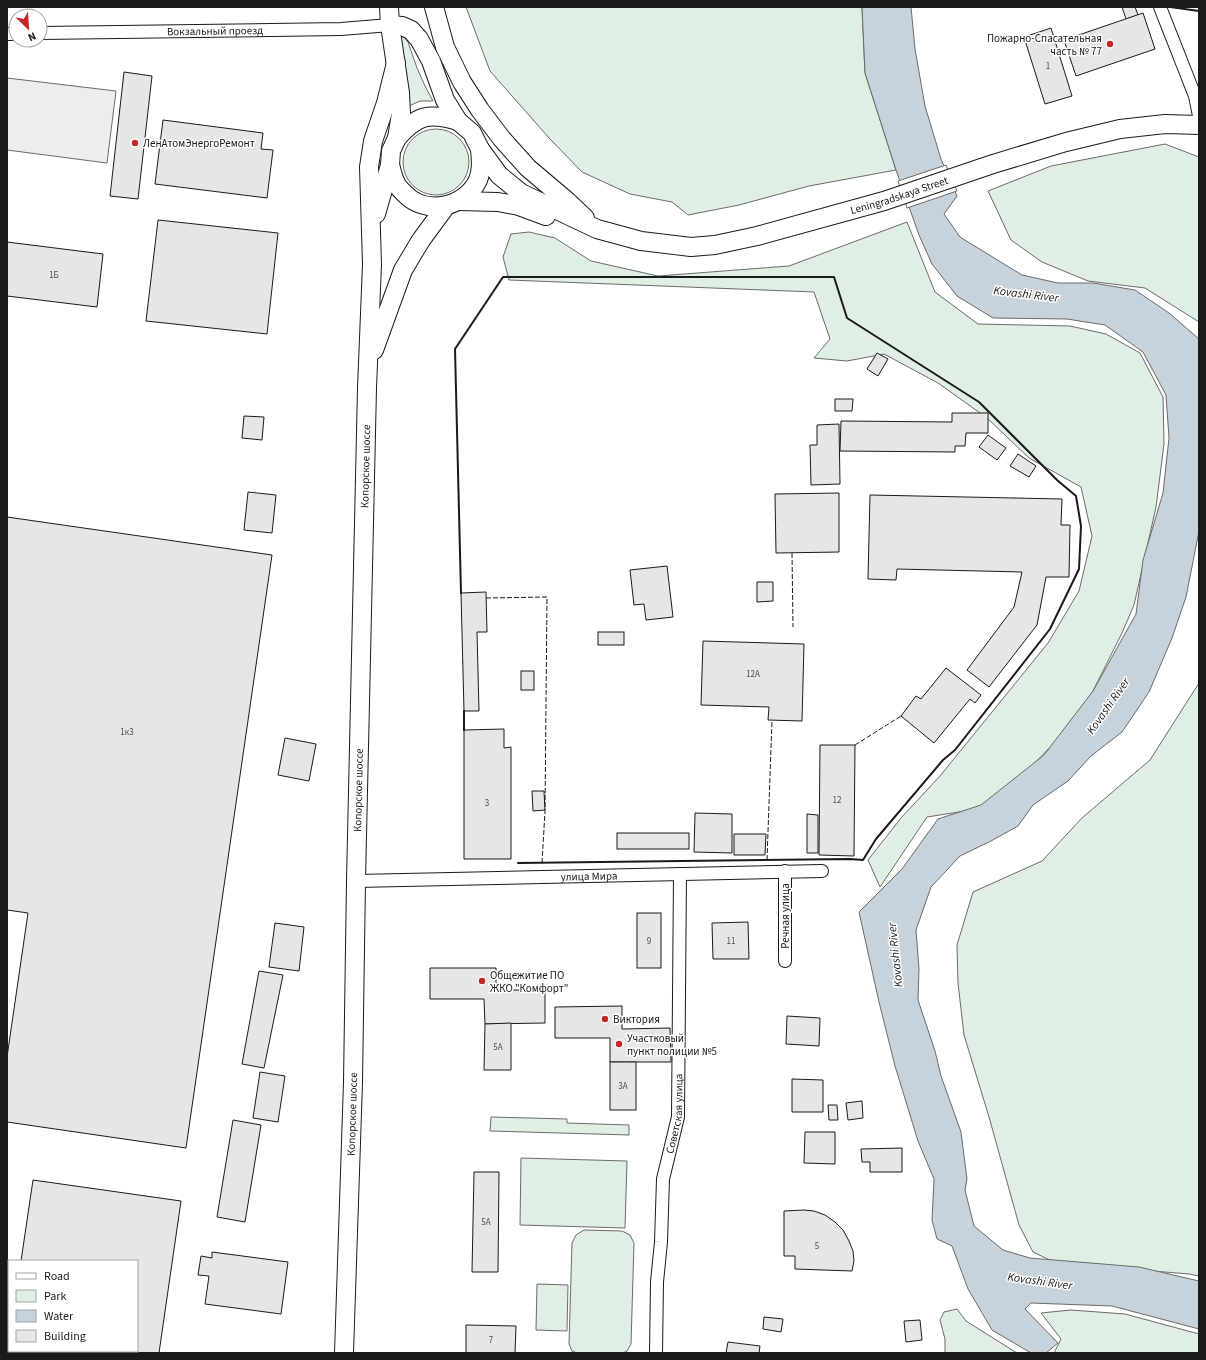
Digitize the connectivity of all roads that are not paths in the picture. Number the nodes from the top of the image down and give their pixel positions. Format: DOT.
graph roads {
  1 [pos="389,7"];
  2 [pos="425,7"];
  3 [pos="434,7"];
  4 [pos="1160,7"];
  5 [pos="390,25"];
  6 [pos="48,33"];
  7 [pos="431,61"];
  8 [pos="396,63"];
  9 [pos="1199,116"];
  10 [pos="458,121"];
  11 [pos="1199,125"];
  12 [pos="396,138"];
  13 [pos="480,149"];
  14 [pos="390,165"];
  15 [pos="452,204"];
  16 [pos="372,228"];
  17 [pos="597,230"];
  18 [pos="368,366"];
  19 [pos="785,871"];
  20 [pos="822,871"];
  21 [pos="680,874"];
  22 [pos="356,881"];
  23 [pos="785,960"];
  24 [pos="344,1353"];
  25 [pos="656,1353"];
  1 -- 5 [label="main road"];
  2 -- 7 [label="main road"];
  3 -- 17 [label="main road"];
  4 -- 9 [label="street"];
  5 -- 6 [label="street, Вокзальный проезд"];
  5 -- 7 [label="main road"];
  5 -- 8 [label="main road"];
  7 -- 10 [label="main road"];
  8 -- 12 [label="main road"];
  8 -- 16 [label="main road"];
  10 -- 12 [label="main road"];
  10 -- 13 [label="main road"];
  11 -- 17 [label="main road, Leningradskaya Street"];
  12 -- 14 [label="main road"];
  13 -- 15 [label="main road"];
  13 -- 17 [label="main road"];
  14 -- 15 [label="main road"];
  14 -- 16 [label="main road"];
  15 -- 17 [label="main road"];
  15 -- 18 [label="main road"];
  16 -- 18 [label="main road, Копорское шоссе"];
  18 -- 22 [label="main road, Копорское шоссе"];
  19 -- 20 [label="street, улица Мира"];
  19 -- 21 [label="street, улица Мира"];
  19 -- 23 [label="street, Речная улица"];
  21 -- 22 [label="street, улица Мира"];
  21 -- 25 [label="street, Советская улица"];
  22 -- 24 [label="main road, Копорское шоссе"];
}
